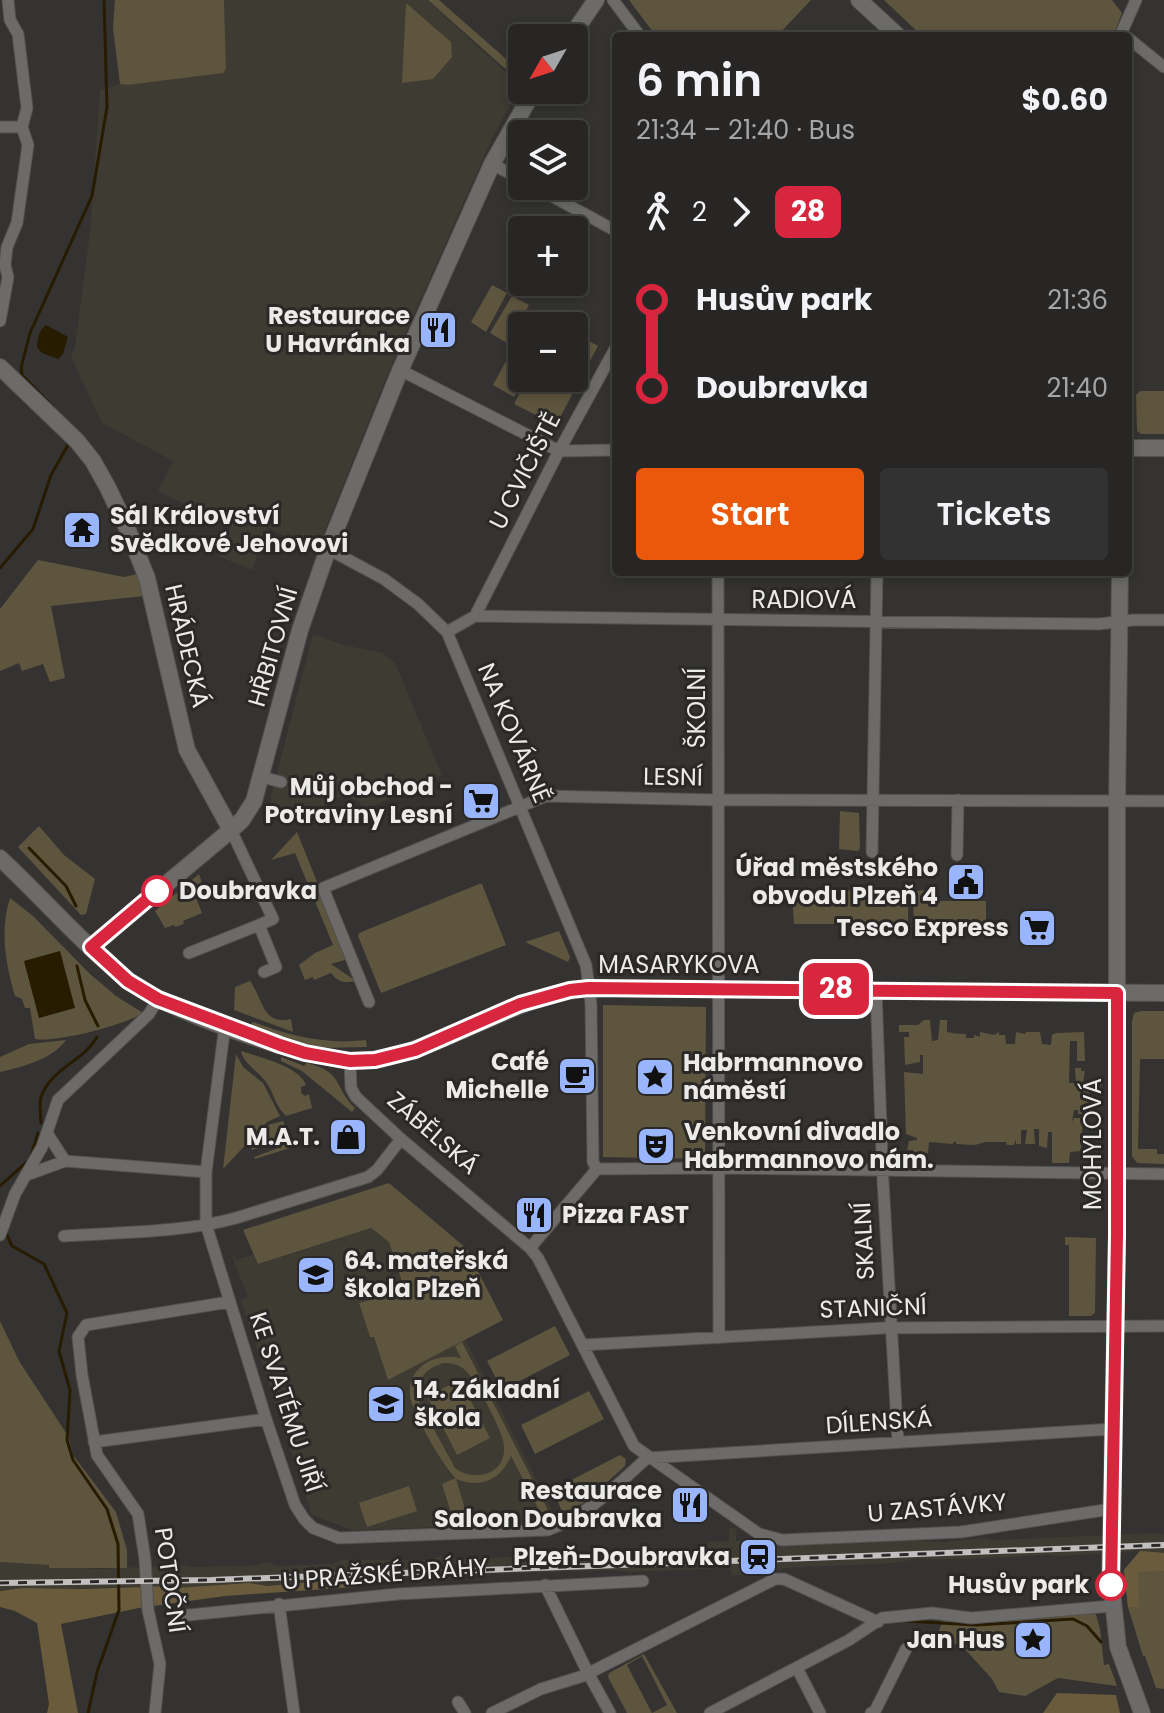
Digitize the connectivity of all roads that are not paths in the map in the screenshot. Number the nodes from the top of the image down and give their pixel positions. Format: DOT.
graph roads {
  1 [pos="8,0"];
  2 [pos="596,0"];
  3 [pos="613,0"];
  4 [pos="859,0"];
  5 [pos="1136,0"];
  6 [pos="580,24"];
  7 [pos="637,32"];
  8 [pos="894,32"];
  9 [pos="1125,32"];
  10 [pos="1132,42"];
  11 [pos="1164,67"];
  12 [pos="526,104"];
  13 [pos="0,127"];
  14 [pos="22,127"];
  15 [pos="492,164"];
  16 [pos="508,173"];
  17 [pos="559,200"];
  18 [pos="612,229"];
  19 [pos="0,321"];
  20 [pos="612,354"];
  21 [pos="0,367"];
  22 [pos="400,370"];
  23 [pos="1132,448"];
  24 [pos="1164,448"];
  25 [pos="612,450"];
  26 [pos="559,451"];
  27 [pos="328,549"];
  28 [pos="718,576"];
  29 [pos="877,576"];
  30 [pos="1120,576"];
  31 [pos="475,616"];
  32 [pos="1164,620"];
  33 [pos="719,621"];
  34 [pos="876,622"];
  35 [pos="1120,622"];
  36 [pos="447,632"];
  37 [pos="262,777"];
  38 [pos="281,782"];
  39 [pos="874,799"];
  40 [pos="718,800"];
  41 [pos="958,800"];
  42 [pos="1117,800"];
  43 [pos="1164,801"];
  44 [pos="521,805"];
  45 [pos="234,834"];
  46 [pos="872,852"];
  47 [pos="957,855"];
  48 [pos="0,858"];
  49 [pos="259,925"];
  50 [pos="91,947"];
  51 [pos="189,953"];
  52 [pos="264,972"];
  53 [pos="589,988"];
  54 [pos="718,989"];
  55 [pos="876,990"];
  56 [pos="1117,993"];
  57 [pos="1164,993"];
  58 [pos="158,999"];
  59 [pos="369,1002"];
  60 [pos="225,1025"];
  61 [pos="350,1061"];
  62 [pos="47,1133"];
  63 [pos="401,1139"];
  64 [pos="65,1161"];
  65 [pos="718,1168"];
  66 [pos="597,1169"];
  67 [pos="206,1172"];
  68 [pos="882,1172"];
  69 [pos="1117,1174"];
  70 [pos="1164,1174"];
  71 [pos="27,1175"];
  72 [pos="206,1224"];
  73 [pos="0,1233"];
  74 [pos="64,1236"];
  75 [pos="530,1248"];
  76 [pos="229,1302"];
  77 [pos="1164,1326"];
  78 [pos="1116,1327"];
  79 [pos="891,1328"];
  80 [pos="719,1338"];
  81 [pos="583,1345"];
  82 [pos="266,1419"];
  83 [pos="1113,1429"];
  84 [pos="94,1442"];
  85 [pos="898,1442"];
  86 [pos="647,1458"];
  87 [pos="1111,1509"];
  88 [pos="766,1537"];
  89 [pos="643,1581"];
  90 [pos="545,1585"];
  91 [pos="279,1604"];
  92 [pos="1112,1606"];
  93 [pos="179,1616"];
  94 [pos="878,1622"];
  95 [pos="906,1649"];
  96 [pos="797,1668"];
  97 [pos="588,1673"];
  98 [pos="458,1702"];
  99 [pos="1142,1712"];
  100 [pos="155,1713"];
  101 [pos="294,1713"];
  102 [pos="465,1713"];
  103 [pos="492,1713"];
  104 [pos="610,1713"];
  105 [pos="710,1713"];
  106 [pos="820,1713"];
  107 [pos="871,1713"];
  1 -- 14 [label="street"];
  2 -- 6 [label="street"];
  3 -- 7 [label="street"];
  4 -- 8 [label="street"];
  5 -- 9 [label="street"];
  10 -- 11 [label="street"];
  12 -- 15 [label="street, HŘBITOVNÍ"];
  13 -- 14 [label="street"];
  14 -- 19 [label="street"];
  15 -- 16 [label="street"];
  15 -- 22 [label="street, HŘBITOVNÍ"];
  17 -- 18 [label="street"];
  20 -- 26 [label="street, U CVIČIŠTĚ"];
  21 -- 45 [label="street, HRÁDECKÁ"];
  22 -- 26 [label="street"];
  22 -- 27 [label="street, HŘBITOVNÍ"];
  23 -- 24 [label="street"];
  25 -- 26 [label="street"];
  26 -- 31 [label="street, U CVIČIŠTĚ"];
  27 -- 36 [label="street, NA KOVÁRNĚ"];
  27 -- 37 [label="street, HŘBITOVNÍ"];
  28 -- 33 [label="street, ŠKOLNÍ"];
  29 -- 34 [label="street"];
  30 -- 35 [label="street, MOHYLOVÁ"];
  31 -- 33 [label="street, RADIOVÁ"];
  31 -- 36 [label="street"];
  32 -- 35 [label="street, RADIOVÁ"];
  33 -- 34 [label="street, RADIOVÁ"];
  33 -- 40 [label="street, ŠKOLNÍ"];
  34 -- 35 [label="street, RADIOVÁ"];
  34 -- 39 [label="street"];
  35 -- 42 [label="street, MOHYLOVÁ"];
  36 -- 44 [label="street, NA KOVÁRNĚ"];
  37 -- 38 [label="street"];
  37 -- 45 [label="street, HŘBITOVNÍ"];
  39 -- 40 [label="street, LESNÍ"];
  39 -- 41 [label="street, LESNÍ"];
  39 -- 46 [label="street"];
  40 -- 44 [label="street, LESNÍ"];
  40 -- 54 [label="street, ŠKOLNÍ"];
  41 -- 42 [label="street, LESNÍ"];
  41 -- 47 [label="street"];
  42 -- 43 [label="street, LESNÍ"];
  42 -- 56 [label="street, MOHYLOVÁ"];
  44 -- 53 [label="street, NA KOVÁRNĚ"];
  44 -- 59 [label="street, LESNÍ"];
  45 -- 49 [label="street, HRÁDECKÁ"];
  45 -- 50 [label="street, HŘBITOVNÍ"];
  48 -- 50 [label="street"];
  49 -- 51 [label="street"];
  49 -- 52 [label="street, HRÁDECKÁ"];
  50 -- 58 [label="street"];
  53 -- 54 [label="street, MASARYKOVA"];
  53 -- 61 [label="street, MASARYKOVA"];
  53 -- 66 [label="street"];
  54 -- 55 [label="street, MASARYKOVA"];
  54 -- 65 [label="street"];
  55 -- 56 [label="street, MASARYKOVA"];
  55 -- 68 [label="street, SKALNÍ"];
  56 -- 57 [label="street, MASARYKOVA"];
  56 -- 69 [label="street, MOHYLOVÁ"];
  58 -- 60 [label="street"];
  58 -- 62 [label="street"];
  60 -- 61 [label="street"];
  60 -- 67 [label="street, KE SVATÉMU JIŘÍ"];
  61 -- 63 [label="street, ZÁBĚLSKÁ"];
  62 -- 64 [label="street"];
  62 -- 71 [label="street"];
  63 -- 72 [label="street"];
  63 -- 75 [label="street, ZÁBĚLSKÁ"];
  64 -- 67 [label="street"];
  64 -- 71 [label="street"];
  65 -- 66 [label="street"];
  65 -- 68 [label="street"];
  65 -- 80 [label="street"];
  66 -- 75 [label="street"];
  67 -- 72 [label="street, KE SVATÉMU JIŘÍ"];
  68 -- 69 [label="street"];
  68 -- 79 [label="street, SKALNÍ"];
  69 -- 70 [label="street"];
  69 -- 78 [label="street, MOHYLOVÁ"];
  71 -- 73 [label="street"];
  72 -- 74 [label="street"];
  72 -- 76 [label="street, KE SVATÉMU JIŘÍ"];
  75 -- 81 [label="street, ZÁBĚLSKÁ"];
  76 -- 82 [label="street, KE SVATÉMU JIŘÍ"];
  76 -- 84 [label="street, POTOČNÍ"];
  77 -- 78 [label="street, STANIČNÍ"];
  78 -- 79 [label="street, STANIČNÍ"];
  78 -- 83 [label="street, MOHYLOVÁ"];
  79 -- 80 [label="street, STANIČNÍ"];
  79 -- 85 [label="street, SKALNÍ"];
  80 -- 81 [label="street, STANIČNÍ"];
  81 -- 86 [label="street, ZÁBĚLSKÁ"];
  82 -- 84 [label="street"];
  82 -- 86 [label="street, KE SVATÉMU JIŘÍ"];
  83 -- 85 [label="street, DÍLENSKÁ"];
  83 -- 87 [label="street, MOHYLOVÁ"];
  84 -- 100 [label="street, POTOČNÍ"];
  85 -- 86 [label="street, DÍLENSKÁ"];
  86 -- 88 [label="street, ZÁBĚLSKÁ"];
  87 -- 88 [label="street, U ZASTÁVKY"];
  87 -- 92 [label="street, MOHYLOVÁ"];
  89 -- 90 [label="street, U PRAŽSKÉ DRÁHY"];
  90 -- 91 [label="street, U PRAŽSKÉ DRÁHY"];
  90 -- 97 [label="street"];
  91 -- 93 [label="street, U PRAŽSKÉ DRÁHY"];
  91 -- 101 [label="street"];
  92 -- 94 [label="street"];
  92 -- 99 [label="street, MOHYLOVÁ"];
  94 -- 96 [label="street"];
  94 -- 97 [label="street"];
  95 -- 107 [label="street"];
  96 -- 105 [label="street"];
  96 -- 106 [label="street"];
  97 -- 103 [label="street"];
  97 -- 104 [label="street"];
  98 -- 102 [label="street"];
}
